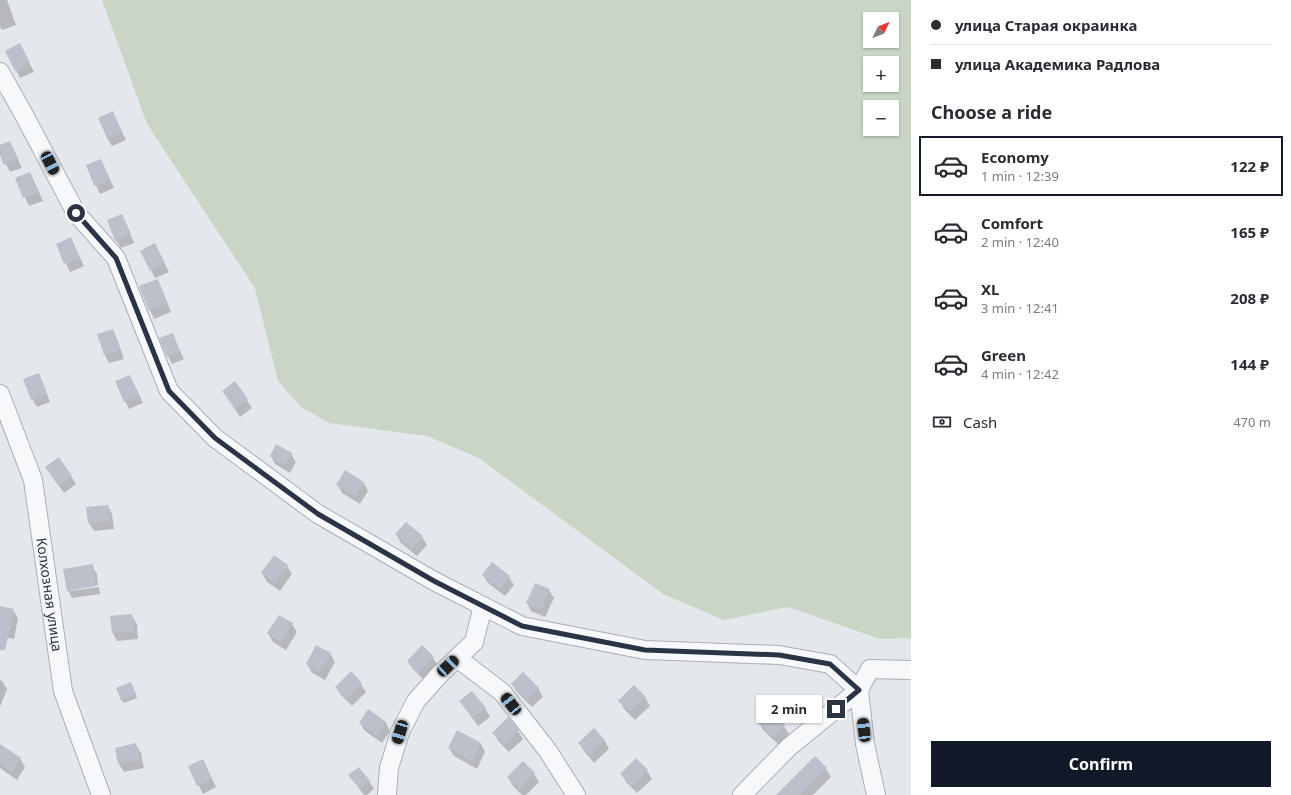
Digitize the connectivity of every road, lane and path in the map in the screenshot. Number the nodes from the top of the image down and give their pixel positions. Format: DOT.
graph roads {
  1 [pos="0,72"];
  2 [pos="0,394"];
  3 [pos="483,606"];
  4 [pos="457,658"];
  5 [pos="911,670"];
  6 [pos="859,690"];
  7 [pos="101,795"];
  8 [pos="387,795"];
  9 [pos="576,795"];
  10 [pos="742,795"];
  11 [pos="876,795"];
  1 -- 3 [label="street"];
  2 -- 7 [label="street, Колхозная улица"];
  3 -- 4 [label="street"];
  3 -- 6 [label="street"];
  4 -- 8 [label="street"];
  4 -- 9 [label="street"];
  5 -- 6 [label="street"];
  6 -- 10 [label="street"];
  6 -- 11 [label="street"];
}
